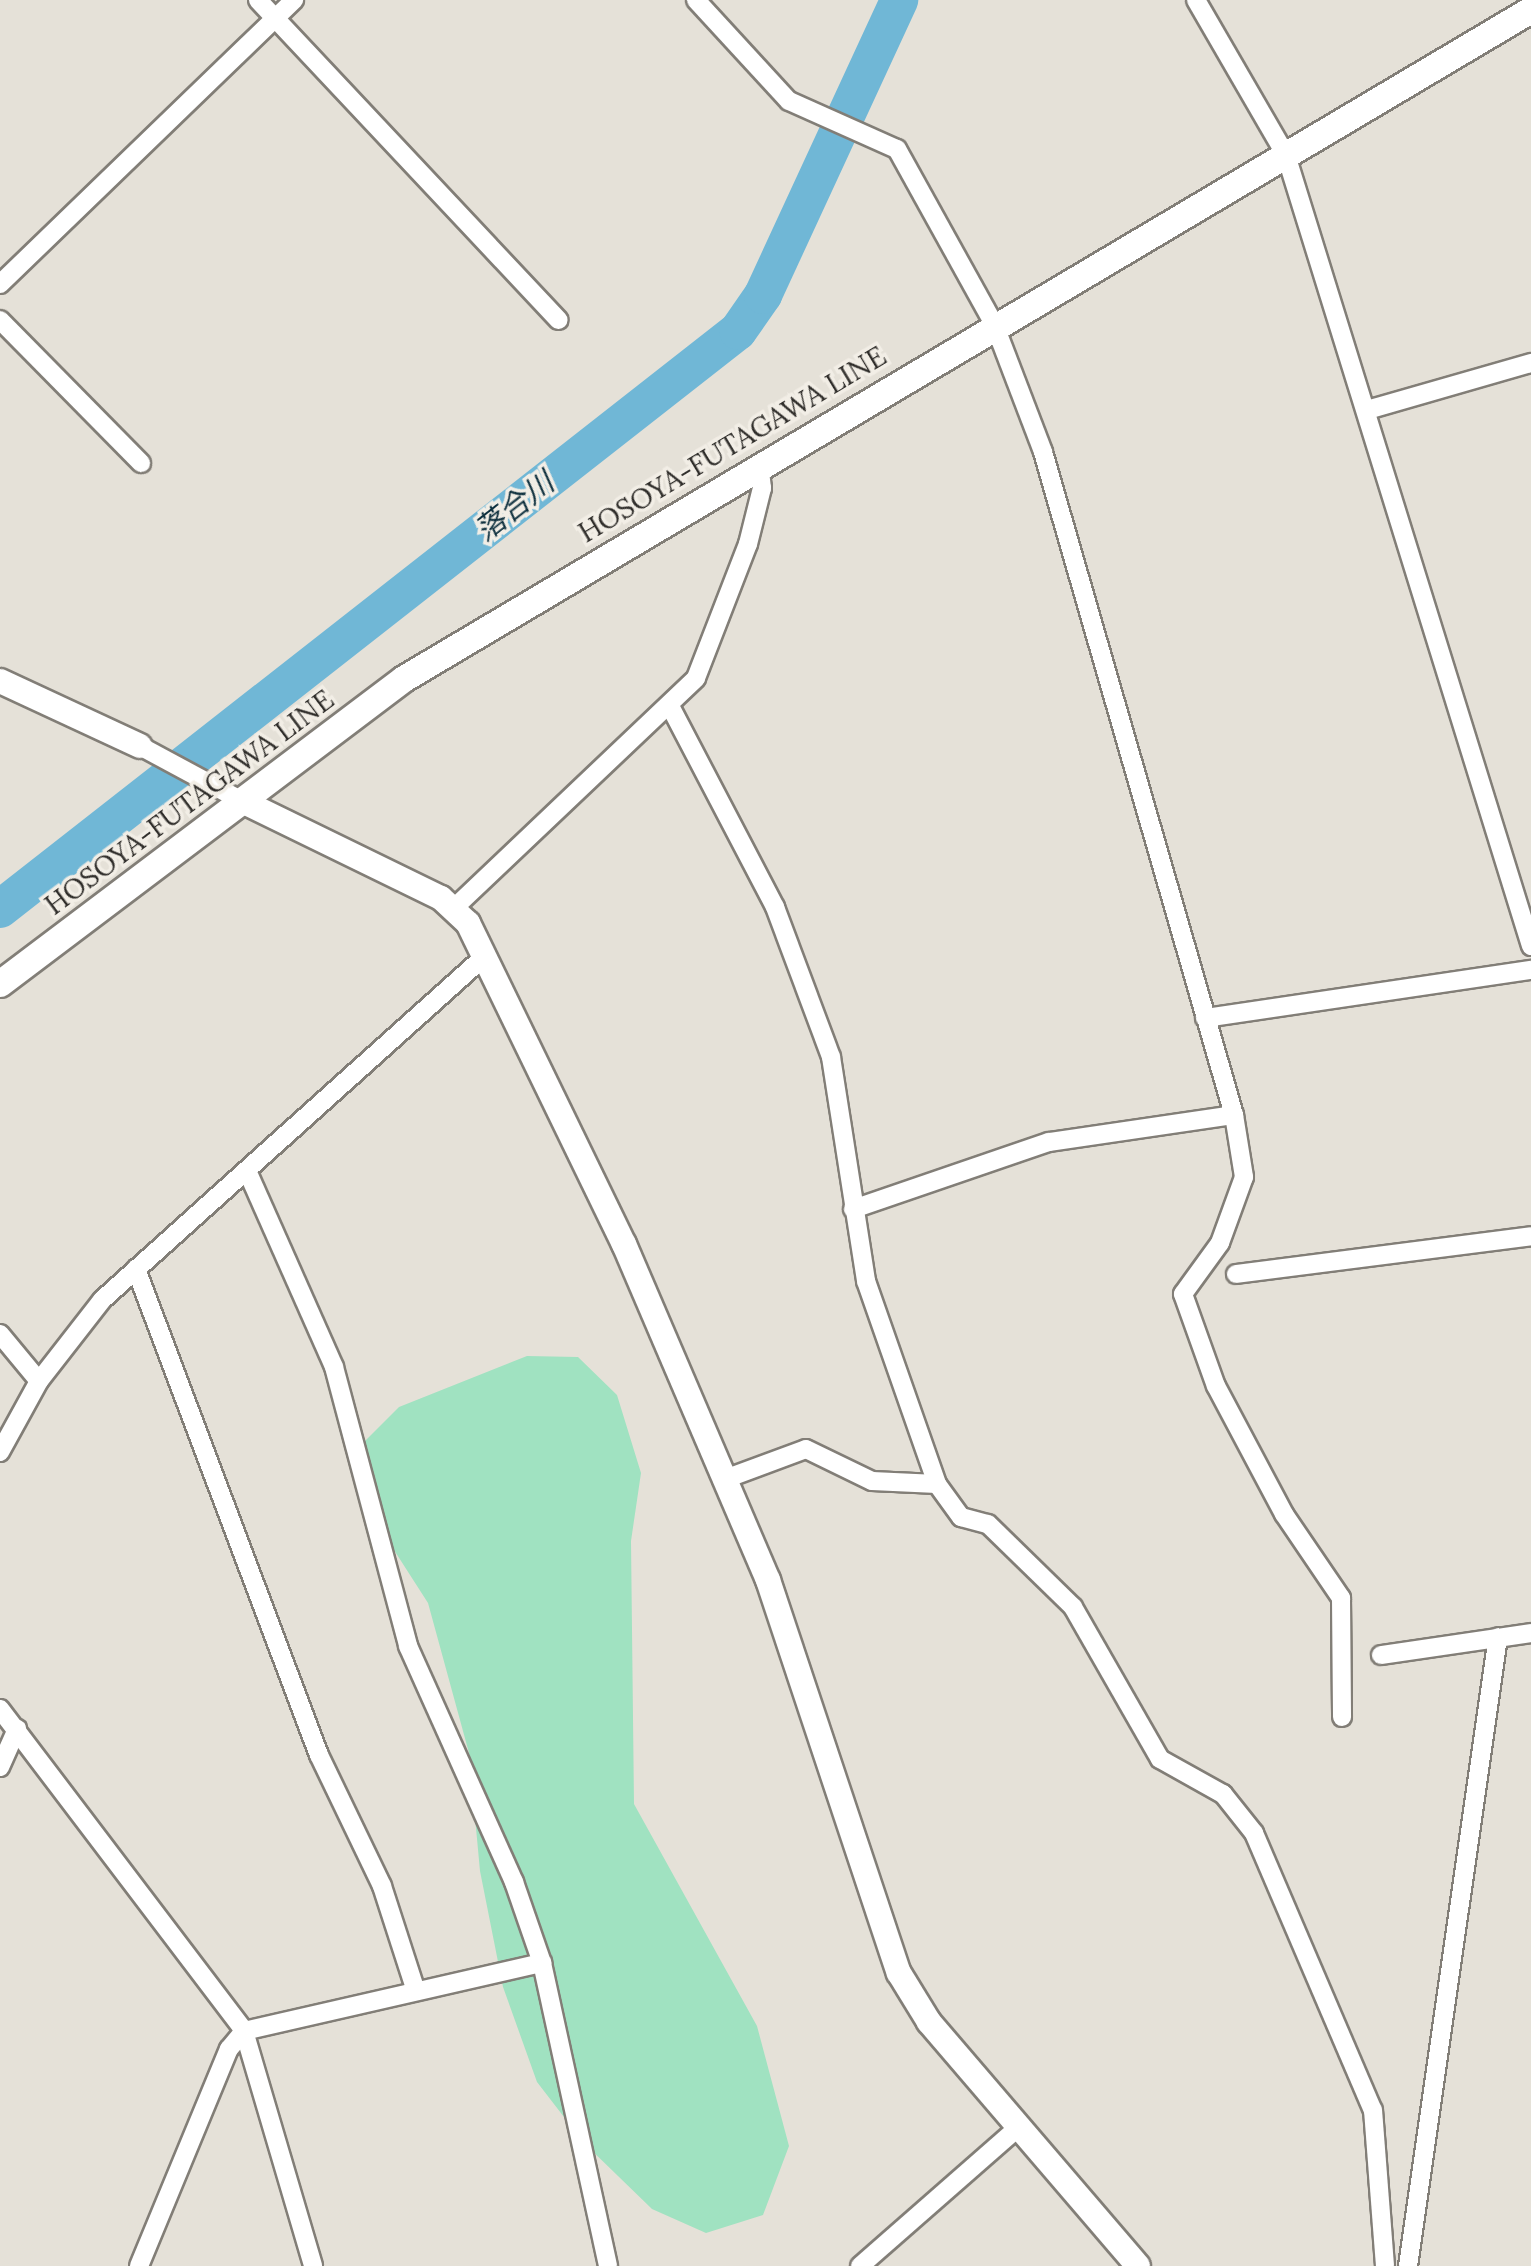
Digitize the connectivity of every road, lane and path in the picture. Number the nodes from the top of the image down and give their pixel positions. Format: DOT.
graph roads {
  1 [pos="258,0"];
  2 [pos="294,0"];
  3 [pos="696,0"];
  4 [pos="1196,0"];
  5 [pos="1531,10"];
  6 [pos="276,17"];
  7 [pos="1286,155"];
  8 [pos="0,284"];
  9 [pos="0,320"];
  10 [pos="559,320"];
  11 [pos="995,326"];
  12 [pos="1531,363"];
  13 [pos="1367,410"];
  14 [pos="141,463"];
  15 [pos="759,464"];
  16 [pos="0,681"];
  17 [pos="671,708"];
  18 [pos="140,746"];
  19 [pos="232,796"];
  20 [pos="453,909"];
  21 [pos="1531,946"];
  22 [pos="486,955"];
  23 [pos="1531,970"];
  24 [pos="0,984"];
  25 [pos="1205,1018"];
  26 [pos="1234,1115"];
  27 [pos="249,1175"];
  28 [pos="853,1209"];
  29 [pos="1531,1236"];
  30 [pos="136,1269"];
  31 [pos="1236,1274"];
  32 [pos="0,1334"];
  33 [pos="39,1381"];
  34 [pos="0,1452"];
  35 [pos="725,1479"];
  36 [pos="937,1484"];
  37 [pos="1531,1633"];
  38 [pos="1498,1637"];
  39 [pos="1381,1655"];
  40 [pos="0,1709"];
  41 [pos="1342,1717"];
  42 [pos="17,1729"];
  43 [pos="0,1767"];
  44 [pos="542,1963"];
  45 [pos="416,1991"];
  46 [pos="244,2031"];
  47 [pos="1019,2127"];
  48 [pos="139,2266"];
  49 [pos="313,2266"];
  50 [pos="608,2266"];
  51 [pos="860,2266"];
  52 [pos="1138,2266"];
  53 [pos="1385,2266"];
  54 [pos="1408,2266"];
  1 -- 6 [label="street"];
  2 -- 6 [label="street"];
  3 -- 11 [label="street"];
  4 -- 7 [label="street"];
  5 -- 7 [label="main road, HOSOYA-FUTAGAWA LINE"];
  6 -- 8 [label="street"];
  6 -- 10 [label="street"];
  7 -- 11 [label="main road, HOSOYA-FUTAGAWA LINE"];
  7 -- 13 [label="street"];
  9 -- 14 [label="street"];
  11 -- 15 [label="main road, HOSOYA-FUTAGAWA LINE"];
  11 -- 25 [label="street"];
  12 -- 13 [label="street"];
  13 -- 21 [label="street"];
  15 -- 17 [label="street"];
  15 -- 19 [label="main road, HOSOYA-FUTAGAWA LINE"];
  16 -- 18 [label="street"];
  17 -- 20 [label="street"];
  17 -- 28 [label="street"];
  18 -- 19 [label="street"];
  19 -- 20 [label="street"];
  19 -- 24 [label="main road, HOSOYA-FUTAGAWA LINE"];
  20 -- 22 [label="street"];
  22 -- 27 [label="street"];
  22 -- 35 [label="street"];
  23 -- 25 [label="street"];
  25 -- 26 [label="street"];
  26 -- 28 [label="street"];
  26 -- 41 [label="street"];
  27 -- 30 [label="street"];
  27 -- 44 [label="street"];
  28 -- 36 [label="street"];
  29 -- 31 [label="street"];
  30 -- 33 [label="street"];
  30 -- 45 [label="street"];
  32 -- 33 [label="street"];
  33 -- 34 [label="street"];
  35 -- 36 [label="street"];
  35 -- 47 [label="street"];
  36 -- 53 [label="street"];
  37 -- 38 [label="street"];
  38 -- 39 [label="street"];
  38 -- 54 [label="street"];
  40 -- 42 [label="street"];
  42 -- 43 [label="street"];
  42 -- 46 [label="street"];
  44 -- 45 [label="street"];
  44 -- 50 [label="street"];
  45 -- 46 [label="street"];
  46 -- 48 [label="street"];
  46 -- 49 [label="street"];
  47 -- 51 [label="street"];
  47 -- 52 [label="street"];
}
